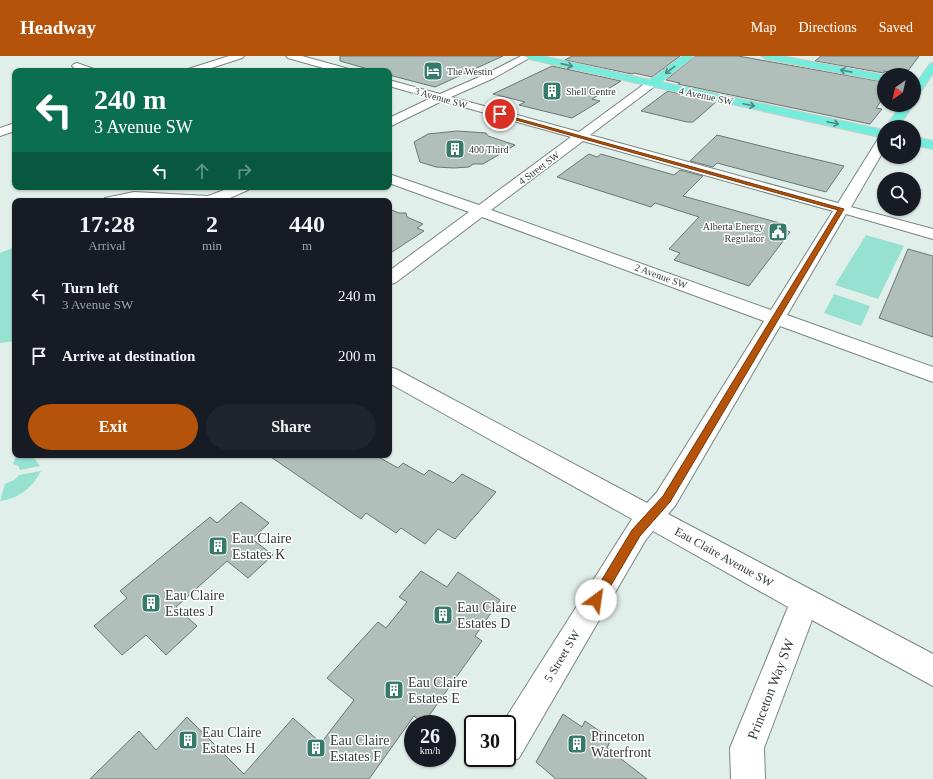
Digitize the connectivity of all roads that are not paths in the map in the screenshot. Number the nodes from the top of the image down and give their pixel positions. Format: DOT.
graph roads {
  1 [pos="239,56"];
  2 [pos="291,56"];
  3 [pos="529,56"];
  4 [pos="689,56"];
  5 [pos="766,56"];
  6 [pos="77,66"];
  7 [pos="933,66"];
  8 [pos="82,68"];
  9 [pos="201,68"];
  10 [pos="335,68"];
  11 [pos="877,77"];
  12 [pos="921,80"];
  13 [pos="392,84"];
  14 [pos="651,84"];
  15 [pos="921,85"];
  16 [pos="933,87"];
  17 [pos="440,98"];
  18 [pos="392,122"];
  19 [pos="12,128"];
  20 [pos="0,132"];
  21 [pos="877,132"];
  22 [pos="581,137"];
  23 [pos="921,142"];
  24 [pos="933,145"];
  25 [pos="877,150"];
  26 [pos="392,179"];
  27 [pos="235,190"];
  28 [pos="124,198"];
  29 [pos="171,198"];
  30 [pos="215,198"];
  31 [pos="841,209"];
  32 [pos="481,211"];
  33 [pos="933,234"];
  34 [pos="392,277"];
  35 [pos="775,318"];
  36 [pos="933,375"];
  37 [pos="392,376"];
  38 [pos="651,516"];
  39 [pos="805,601"];
  40 [pos="933,671"];
  41 [pos="516,731"];
  42 [pos="748,779"];
  1 -- 9 [label="street"];
  2 -- 10 [label="street"];
  3 -- 14 [label="main road, 4 Avenue SW, one-way"];
  3 -- 17 [label="street"];
  4 -- 14 [label="main road, 4 Street SW, one-way"];
  11 -- 5 [label="main road, one-way"];
  6 -- 8 [label="street"];
  7 -- 12 [label="main road"];
  13 -- 17 [label="street, 3 Avenue SW"];
  14 -- 21 [label="main road, 4 Avenue SW, one-way"];
  14 -- 22 [label="street, 4 Street SW"];
  15 -- 16 [label="main road"];
  17 -- 18 [label="street"];
  17 -- 22 [label="street, 3 Avenue SW"];
  19 -- 20 [label="street"];
  22 -- 31 [label="street, 3 Avenue SW"];
  22 -- 32 [label="street, 4 Street SW"];
  23 -- 24 [label="main road"];
  25 -- 31 [label="street, 5 Street SW"];
  26 -- 32 [label="street, 2 Avenue SW"];
  27 -- 30 [label="street"];
  28 -- 29 [label="street"];
  31 -- 33 [label="street, 3 Avenue SW"];
  31 -- 35 [label="street, 5 Street SW"];
  32 -- 34 [label="street, 4 Street SW"];
  32 -- 35 [label="street, 2 Avenue SW"];
  35 -- 36 [label="street, 2 Avenue SW"];
  35 -- 38 [label="street, 5 Street SW"];
  37 -- 38 [label="street, Eau Claire Avenue SW"];
  38 -- 39 [label="street, Eau Claire Avenue SW"];
  38 -- 41 [label="street, 5 Street SW"];
  39 -- 40 [label="street, Eau Claire Avenue SW"];
  39 -- 42 [label="street, Princeton Way SW"];
}
